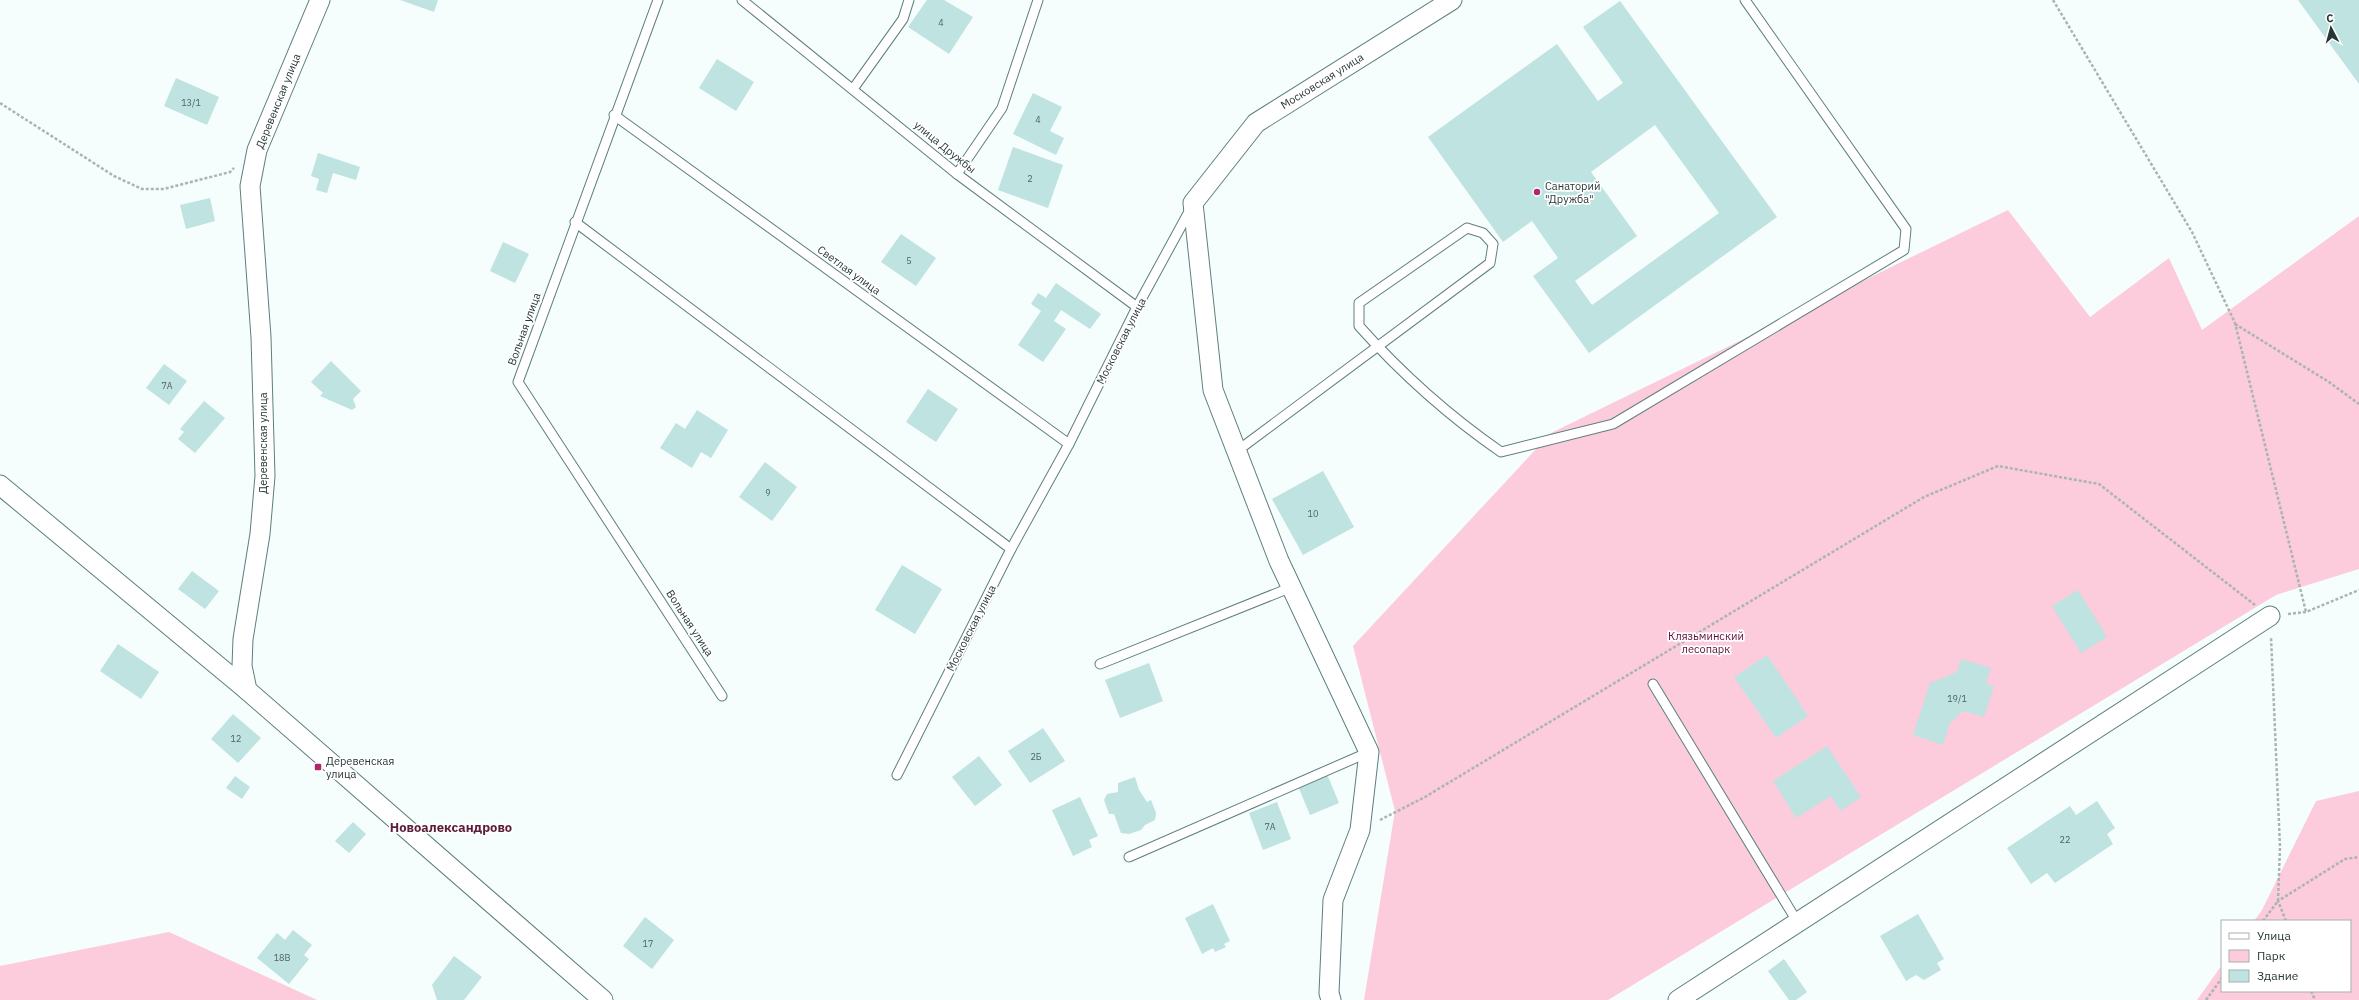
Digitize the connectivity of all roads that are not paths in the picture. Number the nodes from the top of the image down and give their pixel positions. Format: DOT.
graph roads {
  1 [pos="320,0"];
  2 [pos="658,0"];
  3 [pos="742,0"];
  4 [pos="909,0"];
  5 [pos="1038,0"];
  6 [pos="1452,0"];
  7 [pos="1745,0"];
  8 [pos="853,89"];
  9 [pos="614,115"];
  10 [pos="957,174"];
  11 [pos="1194,203"];
  12 [pos="575,222"];
  13 [pos="1137,307"];
  14 [pos="1378,347"];
  15 [pos="1069,444"];
  16 [pos="1237,451"];
  17 [pos="0,485"];
  18 [pos="1011,548"];
  19 [pos="1292,587"];
  20 [pos="2270,616"];
  21 [pos="1100,664"];
  22 [pos="1652,684"];
  23 [pos="247,690"];
  24 [pos="722,696"];
  25 [pos="1369,752"];
  26 [pos="897,775"];
  27 [pos="1129,857"];
  28 [pos="1798,923"];
  29 [pos="603,1000"];
  30 [pos="1331,1000"];
  31 [pos="1678,1000"];
  1 -- 23 [label="street, Деревенская улица"];
  2 -- 9 [label="lane, Вольная улица"];
  3 -- 8 [label="lane, улица Дружбы"];
  4 -- 8 [label="lane"];
  5 -- 10 [label="lane"];
  6 -- 11 [label="street, Московская улица"];
  7 -- 14 [label="lane"];
  8 -- 10 [label="lane, улица Дружбы"];
  9 -- 12 [label="lane, Вольная улица"];
  9 -- 15 [label="lane, Светлая улица"];
  10 -- 13 [label="lane, улица Дружбы"];
  11 -- 13 [label="lane, Московская улица"];
  11 -- 16 [label="street"];
  12 -- 18 [label="lane"];
  12 -- 24 [label="lane, Вольная улица"];
  13 -- 15 [label="lane, Московская улица"];
  14 -- 14 [label="lane"];
  14 -- 16 [label="lane"];
  15 -- 18 [label="lane, Московская улица"];
  16 -- 19 [label="street"];
  17 -- 23 [label="street"];
  18 -- 26 [label="lane, Московская улица"];
  19 -- 21 [label="lane"];
  19 -- 25 [label="street"];
  20 -- 28 [label="street"];
  22 -- 28 [label="lane"];
  23 -- 29 [label="street"];
  25 -- 27 [label="lane"];
  25 -- 30 [label="street"];
  28 -- 31 [label="street"];
}
